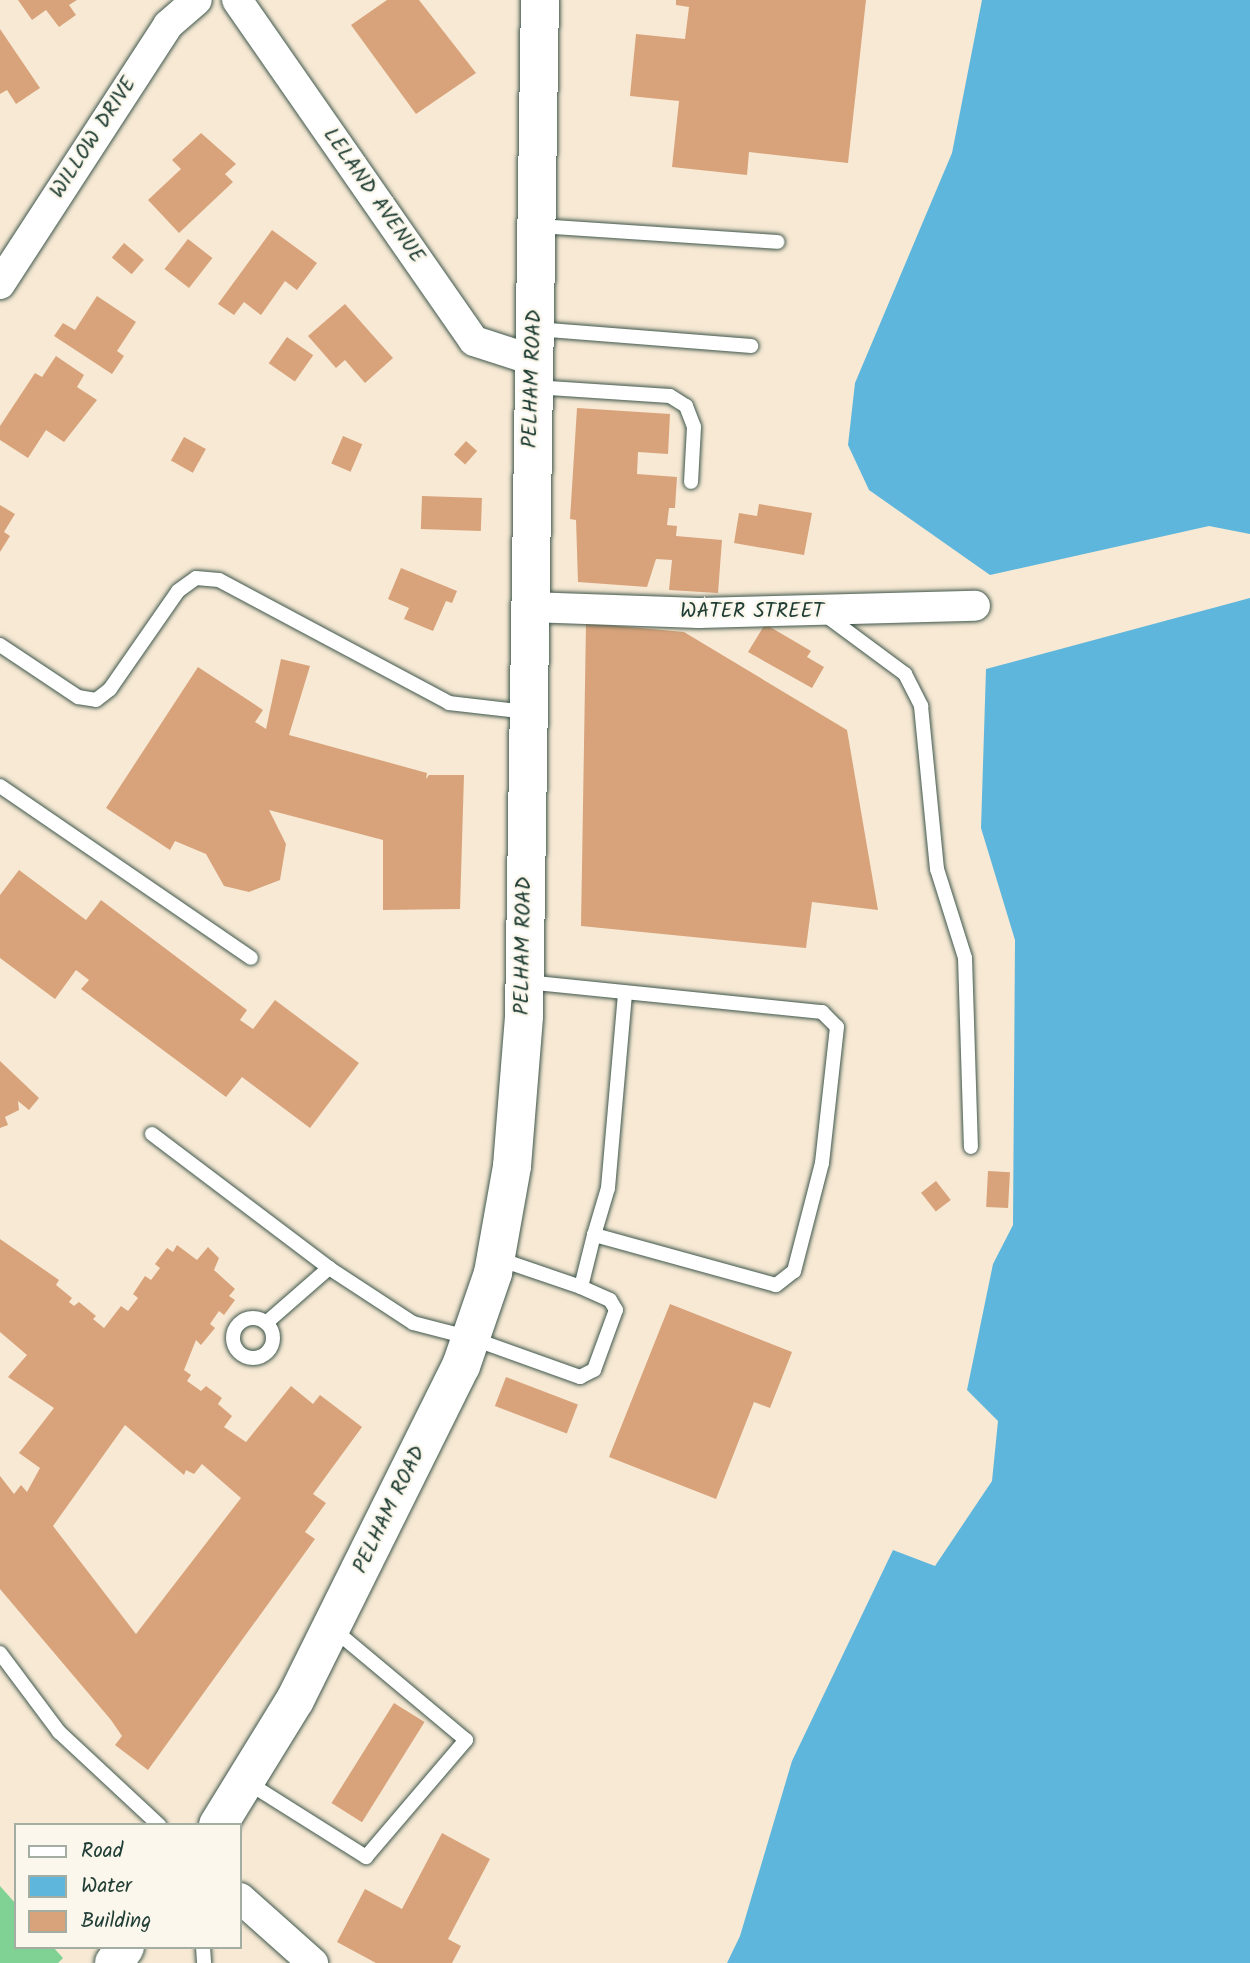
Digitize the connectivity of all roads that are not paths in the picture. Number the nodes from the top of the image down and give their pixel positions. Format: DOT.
graph roads {
  1 [pos="197,0"];
  2 [pos="237,0"];
  3 [pos="540,0"];
  4 [pos="538,226"];
  5 [pos="777,242"];
  6 [pos="0,284"];
  7 [pos="751,346"];
  8 [pos="533,358"];
  9 [pos="691,482"];
  10 [pos="975,606"];
  11 [pos="529,607"];
  12 [pos="820,611"];
  13 [pos="0,645"];
  14 [pos="528,712"];
  15 [pos="0,786"];
  16 [pos="251,958"];
  17 [pos="524,982"];
  18 [pos="625,993"];
  19 [pos="152,1135"];
  20 [pos="971,1147"];
  21 [pos="594,1235"];
  22 [pos="496,1258"];
  23 [pos="329,1268"];
  24 [pos="581,1287"];
  25 [pos="266,1323"];
  26 [pos="471,1338"];
  27 [pos="331,1627"];
  28 [pos="0,1653"];
  29 [pos="245,1781"];
  30 [pos="157,1823"];
  31 [pos="219,1823"];
  32 [pos="242,1900"];
  33 [pos="313,1963"];
  1 -- 6 [label="street, WILLOW DRIVE"];
  2 -- 8 [label="street, LELAND AVENUE"];
  3 -- 4 [label="main road, PELHAM ROAD"];
  4 -- 5 [label="lane"];
  4 -- 8 [label="main road, PELHAM ROAD"];
  7 -- 8 [label="lane"];
  8 -- 9 [label="lane"];
  8 -- 11 [label="main road, PELHAM ROAD"];
  10 -- 12 [label="street, WATER STREET"];
  11 -- 12 [label="street, WATER STREET"];
  11 -- 14 [label="main road, PELHAM ROAD"];
  12 -- 20 [label="lane"];
  13 -- 14 [label="lane"];
  14 -- 17 [label="main road, PELHAM ROAD"];
  15 -- 16 [label="lane"];
  17 -- 18 [label="lane"];
  17 -- 22 [label="main road, PELHAM ROAD"];
  18 -- 21 [label="lane"];
  18 -- 21 [label="lane"];
  19 -- 23 [label="lane"];
  21 -- 24 [label="lane"];
  22 -- 24 [label="lane"];
  22 -- 26 [label="main road, PELHAM ROAD"];
  23 -- 25 [label="lane"];
  23 -- 26 [label="lane"];
  24 -- 26 [label="lane"];
  26 -- 27 [label="main road, PELHAM ROAD"];
  27 -- 29 [label="main road, PELHAM ROAD"];
  27 -- 29 [label="lane"];
  28 -- 30 [label="lane"];
  29 -- 31 [label="main road, PELHAM ROAD"];
  32 -- 33 [label="street"];
}
